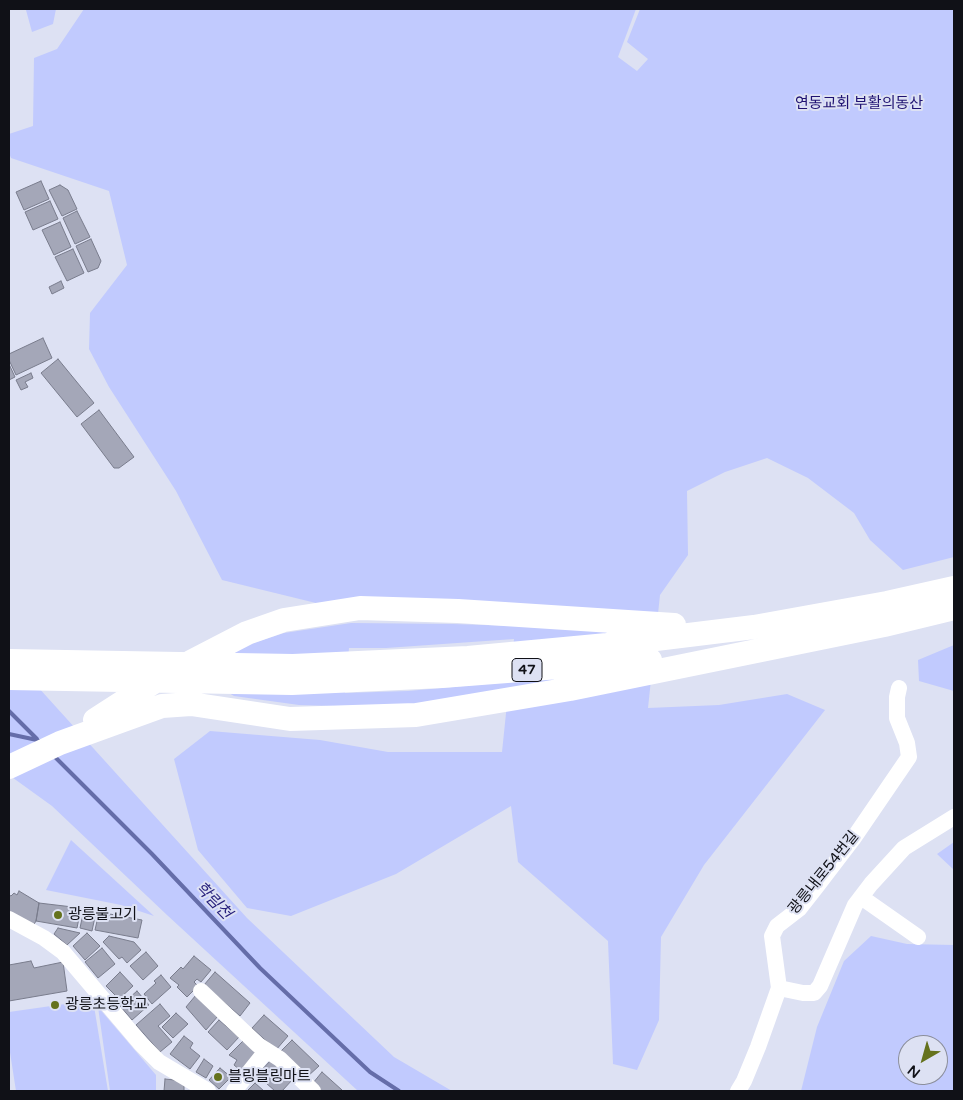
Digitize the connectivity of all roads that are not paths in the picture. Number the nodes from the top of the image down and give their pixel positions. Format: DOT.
graph roads {
  1 [pos="954,588"];
  2 [pos="954,608"];
  3 [pos="754,627"];
  4 [pos="762,650"];
  5 [pos="9,661"];
  6 [pos="293,674"];
  7 [pos="9,678"];
  8 [pos="899,688"];
  9 [pos="60,743"];
  10 [pos="9,767"];
  11 [pos="954,817"];
  12 [pos="861,897"];
  13 [pos="9,919"];
  14 [pos="918,937"];
  15 [pos="779,988"];
  16 [pos="201,991"];
  17 [pos="266,1051"];
  18 [pos="208,1091"];
  19 [pos="234,1091"];
  20 [pos="313,1091"];
  21 [pos="738,1091"];
  1 -- 3 [label="highway, 47"];
  2 -- 4 [label="highway, 47"];
  3 -- 6 [label="highway, 47"];
  3 -- 9 [label="highway"];
  4 -- 6 [label="highway, 47"];
  4 -- 9 [label="highway"];
  5 -- 6 [label="highway, 47"];
  6 -- 7 [label="highway, 47"];
  8 -- 15 [label="street, 광릉내로54번길"];
  9 -- 10 [label="highway"];
  11 -- 12 [label="street"];
  12 -- 14 [label="street"];
  12 -- 15 [label="street"];
  13 -- 18 [label="street"];
  15 -- 21 [label="street, 광릉내로54번길"];
  16 -- 17 [label="street"];
  17 -- 19 [label="street"];
  17 -- 20 [label="street"];
}
